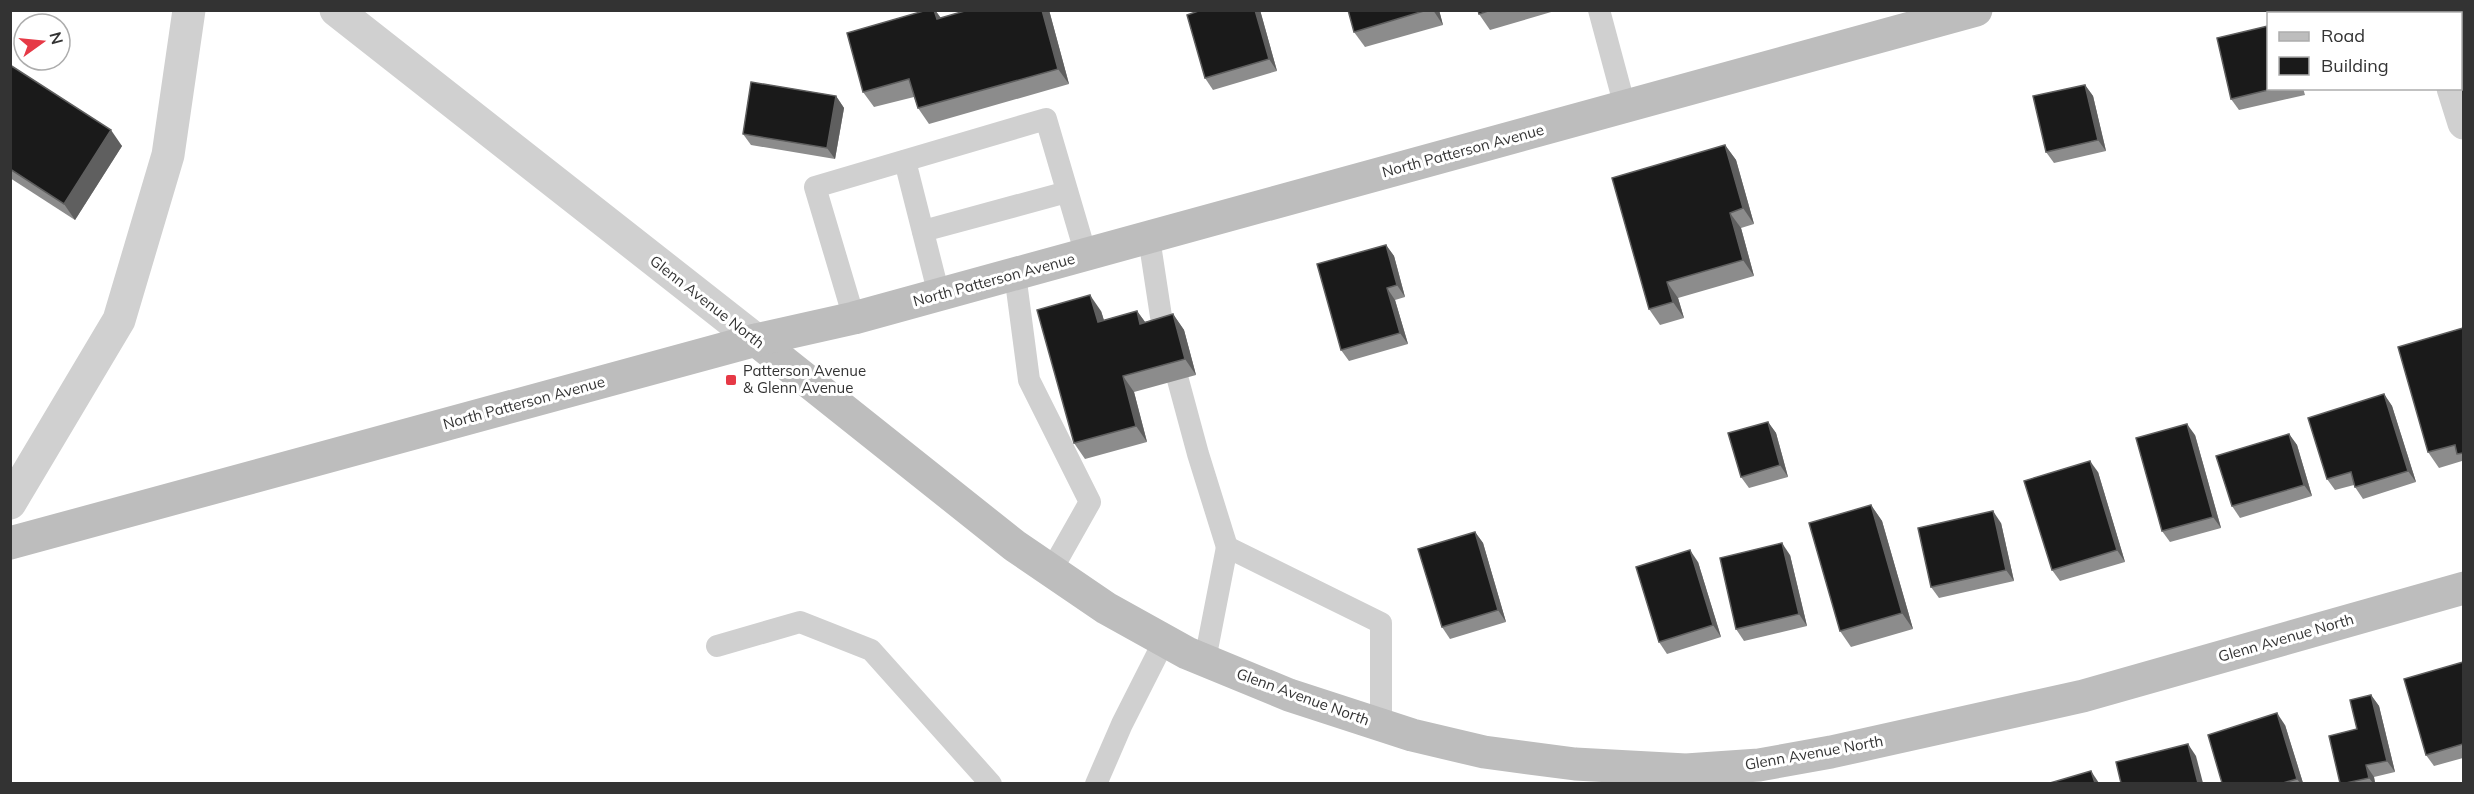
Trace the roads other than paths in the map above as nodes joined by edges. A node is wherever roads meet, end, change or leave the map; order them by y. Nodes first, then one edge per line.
1 (189, 10) edge
2 (336, 10) edge
3 (1599, 10) edge
4 (1976, 10) edge
5 (2454, 90) edge
6 (1625, 107) junction
7 (2463, 123) edge
8 (905, 160) junction
9 (1067, 192) junction
10 (923, 231) junction
11 (1149, 238) junction
12 (1086, 255) junction
13 (1015, 274) junction
14 (939, 295) junction
15 (854, 318) junction
16 (1164, 336) edge
17 (756, 340) junction
18 (1178, 380) edge
19 (10, 503) edge
20 (10, 543) edge
21 (1227, 547) junction
22 (1051, 571) junction
23 (2463, 588) edge
24 (1164, 641) junction
25 (717, 646) dead end
26 (1205, 660) junction
27 (1381, 725) junction
28 (991, 783) edge
29 (1096, 783) edge

1 - 19 street
2 - 17 street, Glenn Avenue North
3 - 6 lane
4 - 6 main road, North Patterson Avenue
5 - 7 street
6 - 11 main road, North Patterson Avenue
8 - 9 lane
8 - 10 lane
8 - 15 lane
9 - 10 lane
9 - 12 lane
10 - 14 lane
11 - 12 main road, North Patterson Avenue
11 - 16 lane
12 - 13 main road, North Patterson Avenue
13 - 14 main road, North Patterson Avenue
13 - 22 lane
14 - 15 main road, North Patterson Avenue
15 - 17 main road, North Patterson Avenue
17 - 20 main road, North Patterson Avenue
17 - 22 main road, Glenn Avenue North
18 - 21 lane
21 - 26 lane
21 - 27 lane
22 - 24 main road, Glenn Avenue North
23 - 27 main road, Glenn Avenue North
24 - 26 main road, Glenn Avenue North
24 - 29 lane
25 - 28 lane
26 - 27 main road, Glenn Avenue North

